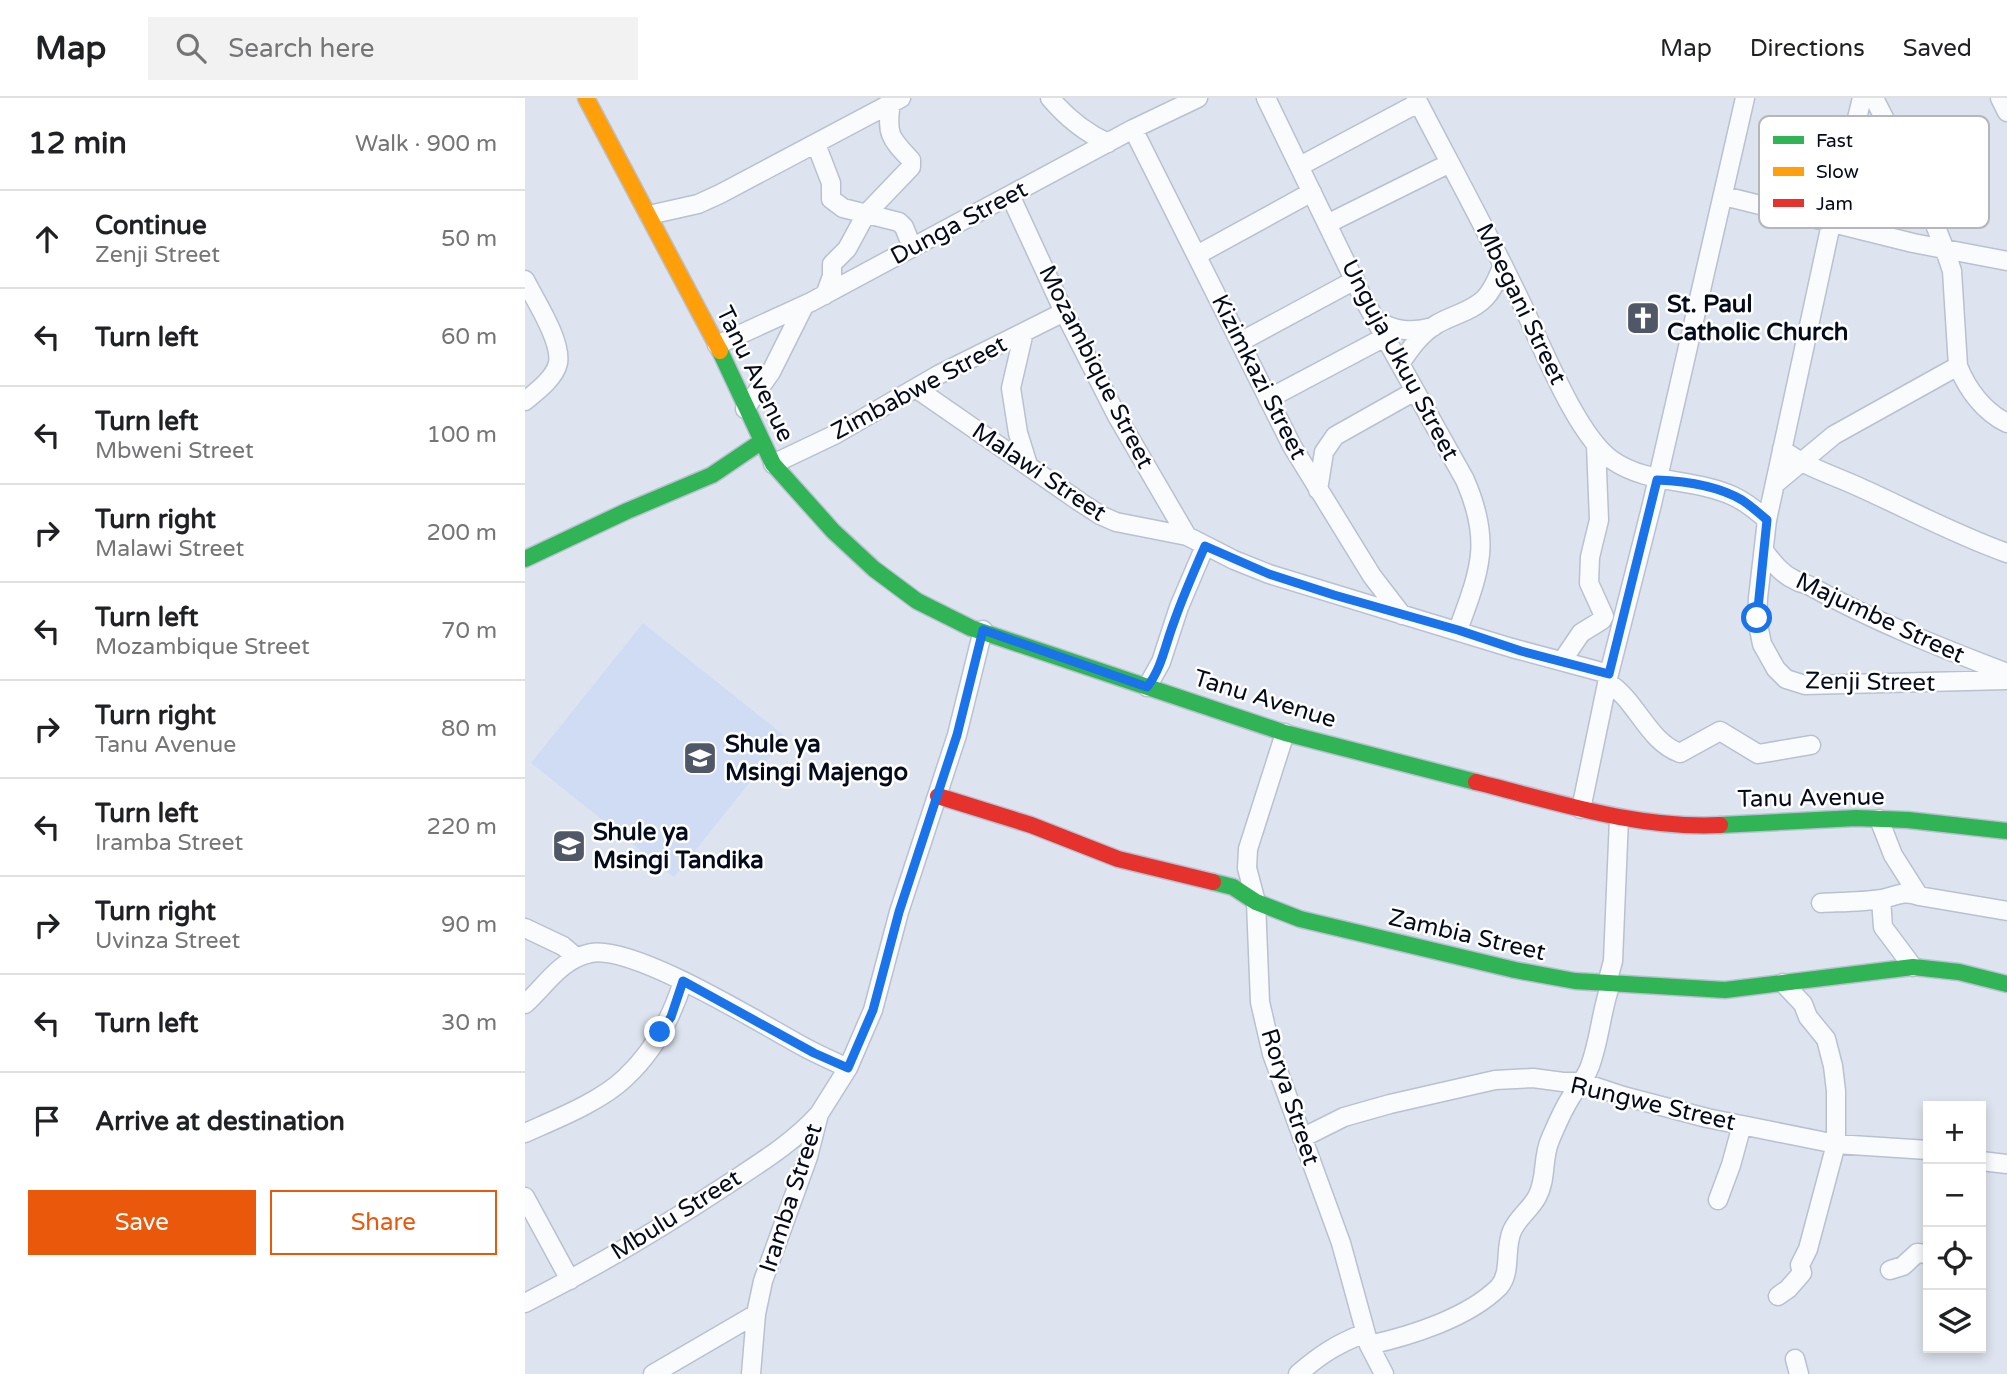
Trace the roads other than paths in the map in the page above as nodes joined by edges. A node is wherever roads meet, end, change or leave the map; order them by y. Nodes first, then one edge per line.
1 (586, 98) edge
2 (1050, 98) edge
3 (1198, 98) edge
4 (1266, 98) edge
5 (1745, 98) edge
6 (1862, 98) edge
7 (1874, 98) edge
8 (2000, 98) edge
9 (896, 101) edge
10 (1417, 101) edge
11 (2007, 112) edge
12 (1858, 116) edge
13 (1883, 116) edge
14 (1133, 129) junction
15 (1108, 143) junction
16 (816, 144) junction
17 (1450, 163) junction
18 (1300, 166) junction
19 (1312, 192) junction
20 (1010, 195) junction
21 (1724, 196) junction
22 (1759, 205) edge
23 (866, 214) junction
24 (649, 215) junction
25 (1327, 224) junction
26 (1830, 228) edge
27 (1848, 228) edge
28 (1936, 228) edge
29 (912, 247) junction
30 (1944, 250) junction
31 (1197, 255) junction
32 (2007, 261) edge
33 (1503, 265) junction
34 (525, 280) edge
35 (1355, 281) junction
36 (825, 295) junction
37 (804, 306) junction
38 (1064, 312) junction
39 (1375, 320) junction
40 (1433, 327) junction
41 (1024, 332) junction
42 (1385, 337) junction
43 (1240, 342) junction
44 (717, 345) junction
45 (1400, 364) junction
46 (1958, 366) junction
47 (917, 389) junction
48 (1415, 391) junction
49 (1268, 399) junction
50 (525, 401) edge
51 (745, 409) junction
52 (2007, 423) edge
53 (761, 442) junction
54 (1596, 445) junction
55 (1782, 449) junction
56 (1803, 463) junction
57 (773, 464) junction
58 (1028, 465) junction
59 (1657, 480) junction
60 (1775, 484) junction
61 (1318, 490) junction
62 (1767, 520) junction
63 (1188, 536) junction
64 (1205, 546) junction
65 (1764, 551) junction
66 (2007, 553) edge
67 (525, 559) edge
68 (1402, 615) junction
69 (983, 630) junction
70 (1458, 630) junction
71 (1562, 661) junction
72 (2007, 673) edge
73 (1608, 678) junction
74 (2007, 680) edge
75 (1147, 687) junction
76 (1285, 733) junction
77 (1811, 745) dead end
78 (938, 796) junction
79 (1581, 809) junction
80 (1619, 818) junction
81 (1879, 819) junction
82 (2007, 831) edge
83 (1919, 896) junction
84 (1881, 899) junction
85 (1257, 902) junction
86 (1821, 903) dead end
87 (2007, 911) edge
88 (525, 928) edge
89 (577, 958) junction
90 (1913, 967) junction
91 (683, 981) junction
92 (1609, 983) junction
93 (1783, 983) junction
94 (2007, 984) edge
95 (525, 1004) edge
96 (848, 1068) junction
97 (1581, 1082) junction
98 (819, 1114) junction
99 (1742, 1125) junction
100 (525, 1133) edge
101 (1302, 1138) junction
102 (1836, 1144) junction
103 (1923, 1150) edge
104 (1986, 1162) edge
105 (2007, 1164) edge
106 (525, 1197) edge
107 (1718, 1200) dead end
108 (1923, 1254) edge
109 (1890, 1270) dead end
110 (570, 1280) junction
111 (1778, 1296) dead end
112 (525, 1303) edge
113 (756, 1314) junction
114 (1367, 1339) junction
115 (653, 1374) edge
116 (751, 1374) edge
117 (1298, 1374) edge
118 (1384, 1374) edge

1 - 24 street, Tanu Avenue
2 - 15 street
3 - 14 street, Dunga Street
4 - 18 street, Unguja Ukuu Street
5 - 21 street
6 - 12 street
7 - 13 street
8 - 11 street
9 - 16 street
9 - 23 street
10 - 17 street, Mbegani Street
10 - 18 street
14 - 15 street, Dunga Street
14 - 31 street, Kizimkazi Street
15 - 20 street, Dunga Street
16 - 23 street
16 - 24 street
17 - 25 street
17 - 33 street, Mbegani Street
18 - 19 street, Unguja Ukuu Street
19 - 25 street, Unguja Ukuu Street
19 - 31 street
20 - 29 street, Dunga Street
20 - 38 street, Mozambique Street
21 - 22 street
21 - 59 street
23 - 29 street
23 - 36 street
24 - 44 street, Tanu Avenue
25 - 35 street, Unguja Ukuu Street
26 - 55 street
27 - 30 street
28 - 30 street
29 - 36 street, Dunga Street
30 - 32 street
30 - 46 street
31 - 43 street, Kizimkazi Street
33 - 40 street
33 - 54 street, Mbegani Street
34 - 50 street
35 - 39 street, Unguja Ukuu Street
35 - 43 street
36 - 37 street, Dunga Street
37 - 44 street, Dunga Street
37 - 51 street
38 - 41 street, Zimbabwe Street
38 - 63 street, Mozambique Street
39 - 40 street
39 - 42 street, Unguja Ukuu Street
40 - 45 street
41 - 47 street, Zimbabwe Street
41 - 58 street
42 - 45 street, Unguja Ukuu Street
42 - 49 street
43 - 49 street, Kizimkazi Street
44 - 51 street, Tanu Avenue
45 - 48 street, Unguja Ukuu Street
46 - 52 street
46 - 56 street
47 - 57 street, Zimbabwe Street
47 - 58 street, Malawi Street
48 - 61 street
48 - 70 street, Unguja Ukuu Street
49 - 61 street, Kizimkazi Street
51 - 53 street, Tanu Avenue
53 - 57 street, Tanu Avenue
53 - 67 street
54 - 59 street, Mbegani Street
54 - 71 street
55 - 56 street
55 - 60 street
56 - 60 street
56 - 66 street
57 - 69 street, Tanu Avenue
58 - 63 street, Malawi Street
59 - 62 street, Mbegani Street
59 - 73 street
60 - 62 street
61 - 68 street, Kizimkazi Street
62 - 65 street
63 - 64 street, Malawi Street
64 - 68 street, Malawi Street
64 - 75 street
65 - 72 street, Majumbe Street
65 - 74 street, Zenji Street
68 - 70 street, Malawi Street
69 - 75 street, Tanu Avenue
69 - 78 street, Iramba Street
70 - 71 street, Malawi Street
71 - 73 street, Malawi Street
73 - 77 street, Malawi Street
73 - 79 street
75 - 76 street, Tanu Avenue
76 - 79 street, Tanu Avenue
76 - 85 street, Rorya Street
78 - 85 street, Zambia Street
78 - 96 street, Iramba Street
79 - 80 street, Tanu Avenue
80 - 81 street, Tanu Avenue
80 - 92 street
81 - 82 street, Tanu Avenue
81 - 83 street
83 - 84 street
83 - 87 street
84 - 86 street
84 - 90 street
85 - 92 street, Zambia Street
85 - 101 street, Rorya Street
88 - 89 street
89 - 91 street
89 - 95 street
90 - 93 street, Zambia Street
90 - 94 street, Zambia Street
91 - 96 street
91 - 100 street
92 - 93 street, Zambia Street
92 - 97 street
93 - 102 street
96 - 98 street, Iramba Street
97 - 99 street, Rungwe Street
97 - 101 street, Rungwe Street
97 - 114 street
98 - 110 street, Mbulu Street
98 - 113 street, Iramba Street
99 - 102 street, Rungwe Street
99 - 107 street
101 - 114 street, Rorya Street
102 - 103 street, Rungwe Street
102 - 111 street
104 - 105 street
106 - 110 street
108 - 109 street
110 - 112 street, Mbulu Street
113 - 115 street
113 - 116 street, Iramba Street
114 - 117 street
114 - 118 street, Rorya Street

